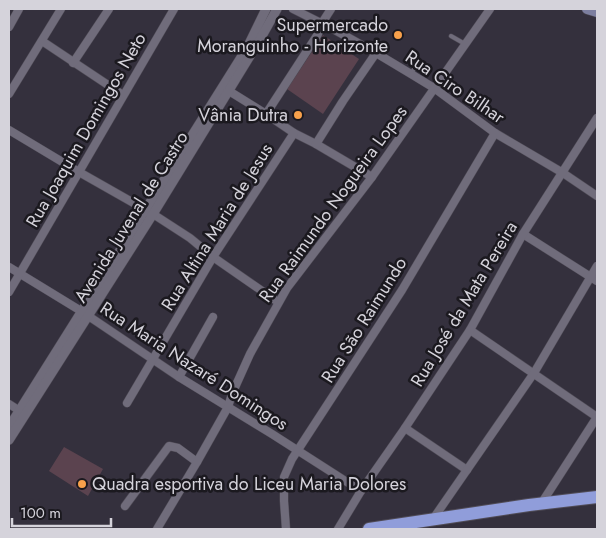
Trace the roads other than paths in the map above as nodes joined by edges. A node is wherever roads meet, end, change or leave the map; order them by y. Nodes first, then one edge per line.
1 (19, 9) edge
2 (61, 9) edge
3 (109, 9) edge
4 (172, 9) edge
5 (266, 9) edge
6 (277, 9) edge
7 (293, 9) edge
8 (331, 9) edge
9 (490, 9) edge
10 (587, 9) edge
11 (597, 12) edge
12 (322, 23) junction
13 (9, 27) edge
14 (451, 36) dead end
15 (42, 41) junction
16 (465, 44) junction
17 (376, 53) junction
18 (419, 61) dead end
19 (73, 63) junction
20 (411, 74) junction
21 (434, 88) junction
22 (229, 91) junction
23 (9, 94) edge
24 (123, 96) junction
25 (266, 114) junction
26 (597, 118) edge
27 (9, 130) edge
28 (294, 133) junction
29 (495, 133) junction
30 (316, 144) junction
31 (79, 172) junction
32 (563, 173) junction
33 (372, 177) junction
34 (597, 196) edge
35 (149, 212) junction
36 (524, 234) junction
37 (213, 257) junction
38 (597, 266) edge
39 (9, 267) edge
40 (19, 274) junction
41 (594, 278) edge
42 (9, 292) edge
43 (278, 302) junction
44 (85, 313) junction
45 (212, 317) dead end
46 (470, 330) junction
47 (154, 360) junction
48 (534, 373) junction
49 (179, 377) junction
50 (9, 404) edge
51 (128, 404) dead end
52 (228, 407) junction
53 (20, 411) junction
54 (597, 417) edge
55 (9, 427) edge
56 (405, 428) junction
57 (594, 429) edge
58 (9, 440) edge
59 (297, 451) junction
60 (197, 462) junction
61 (467, 470) junction
62 (361, 491) junction
63 (597, 497) edge
64 (541, 504) junction
65 (125, 506) dead end
66 (433, 519) junction
67 (157, 529) edge
68 (286, 529) edge
69 (338, 529) edge
70 (369, 529) edge

1 - 13 street
2 - 15 street
3 - 19 street
4 - 24 street, Rua Joaquim Domingos Neto
5 - 35 street, Avenida Juvenal de Castro
6 - 22 street, Avenida Juvenal de Castro
7 - 12 street, Rua Ciro Bilhar
8 - 12 street
9 - 16 street, Rua Raimundo Nogueira Lopes
10 - 11 main road
12 - 17 street, Rua Ciro Bilhar
12 - 25 street
14 - 16 lane
15 - 19 street
15 - 23 street
16 - 21 street, Rua Raimundo Nogueira Lopes
17 - 20 street, Rua Ciro Bilhar
17 - 30 street
18 - 20 lane
19 - 24 street
20 - 21 street, Rua Ciro Bilhar
21 - 29 street, Rua Ciro Bilhar
21 - 33 street, Rua Raimundo Nogueira Lopes
22 - 25 street, Rua Altina Maria de Jesus
22 - 35 street, Avenida Juvenal de Castro
24 - 31 street, Rua Joaquim Domingos Neto
25 - 28 street, Rua Altina Maria de Jesus
26 - 32 street, Rua José da Mata Pereira
27 - 31 street
28 - 30 street
28 - 37 street, Rua Altina Maria de Jesus
29 - 32 street, Rua Ciro Bilhar
29 - 59 street, Rua São Raimundo
30 - 33 street
31 - 35 street
31 - 40 street, Rua Joaquim Domingos Neto
32 - 34 street, Rua Ciro Bilhar
32 - 36 street, Rua José da Mata Pereira
33 - 43 street, Rua Raimundo Nogueira Lopes
35 - 37 street
35 - 44 street, Avenida Juvenal de Castro
36 - 41 street
36 - 46 street, Rua José da Mata Pereira
37 - 43 street
37 - 47 street, Rua Altina Maria de Jesus
38 - 41 street
39 - 40 street, Rua Maria Nazaré Domingos
40 - 42 street, Rua Joaquim Domingos Neto
40 - 44 street, Rua Maria Nazaré Domingos
41 - 48 street
43 - 52 street, Rua Raimundo Nogueira Lopes
44 - 47 street, Rua Maria Nazaré Domingos
44 - 53 street, Avenida Juvenal de Castro
44 - 58 street, Avenida Juvenal de Castro
45 - 49 street
46 - 48 street
46 - 56 street, Rua José da Mata Pereira
47 - 49 street, Rua Maria Nazaré Domingos
47 - 51 street, Rua Altina Maria de Jesus
48 - 54 street
48 - 61 street
49 - 52 street, Rua Maria Nazaré Domingos
50 - 53 street
52 - 59 street, Rua Maria Nazaré Domingos
52 - 60 street, Rua Raimundo Nogueira Lopes
53 - 55 street, Avenida Juvenal de Castro
54 - 57 street
56 - 61 street
56 - 62 street, Rua José da Mata Pereira
57 - 64 street
59 - 62 street, Rua Maria Nazaré Domingos
59 - 68 street, Rua São Raimundo
60 - 65 street
60 - 67 street, Rua Raimundo Nogueira Lopes
61 - 66 street
62 - 69 street, Rua José da Mata Pereira
63 - 64 highway
64 - 66 highway
66 - 70 highway

